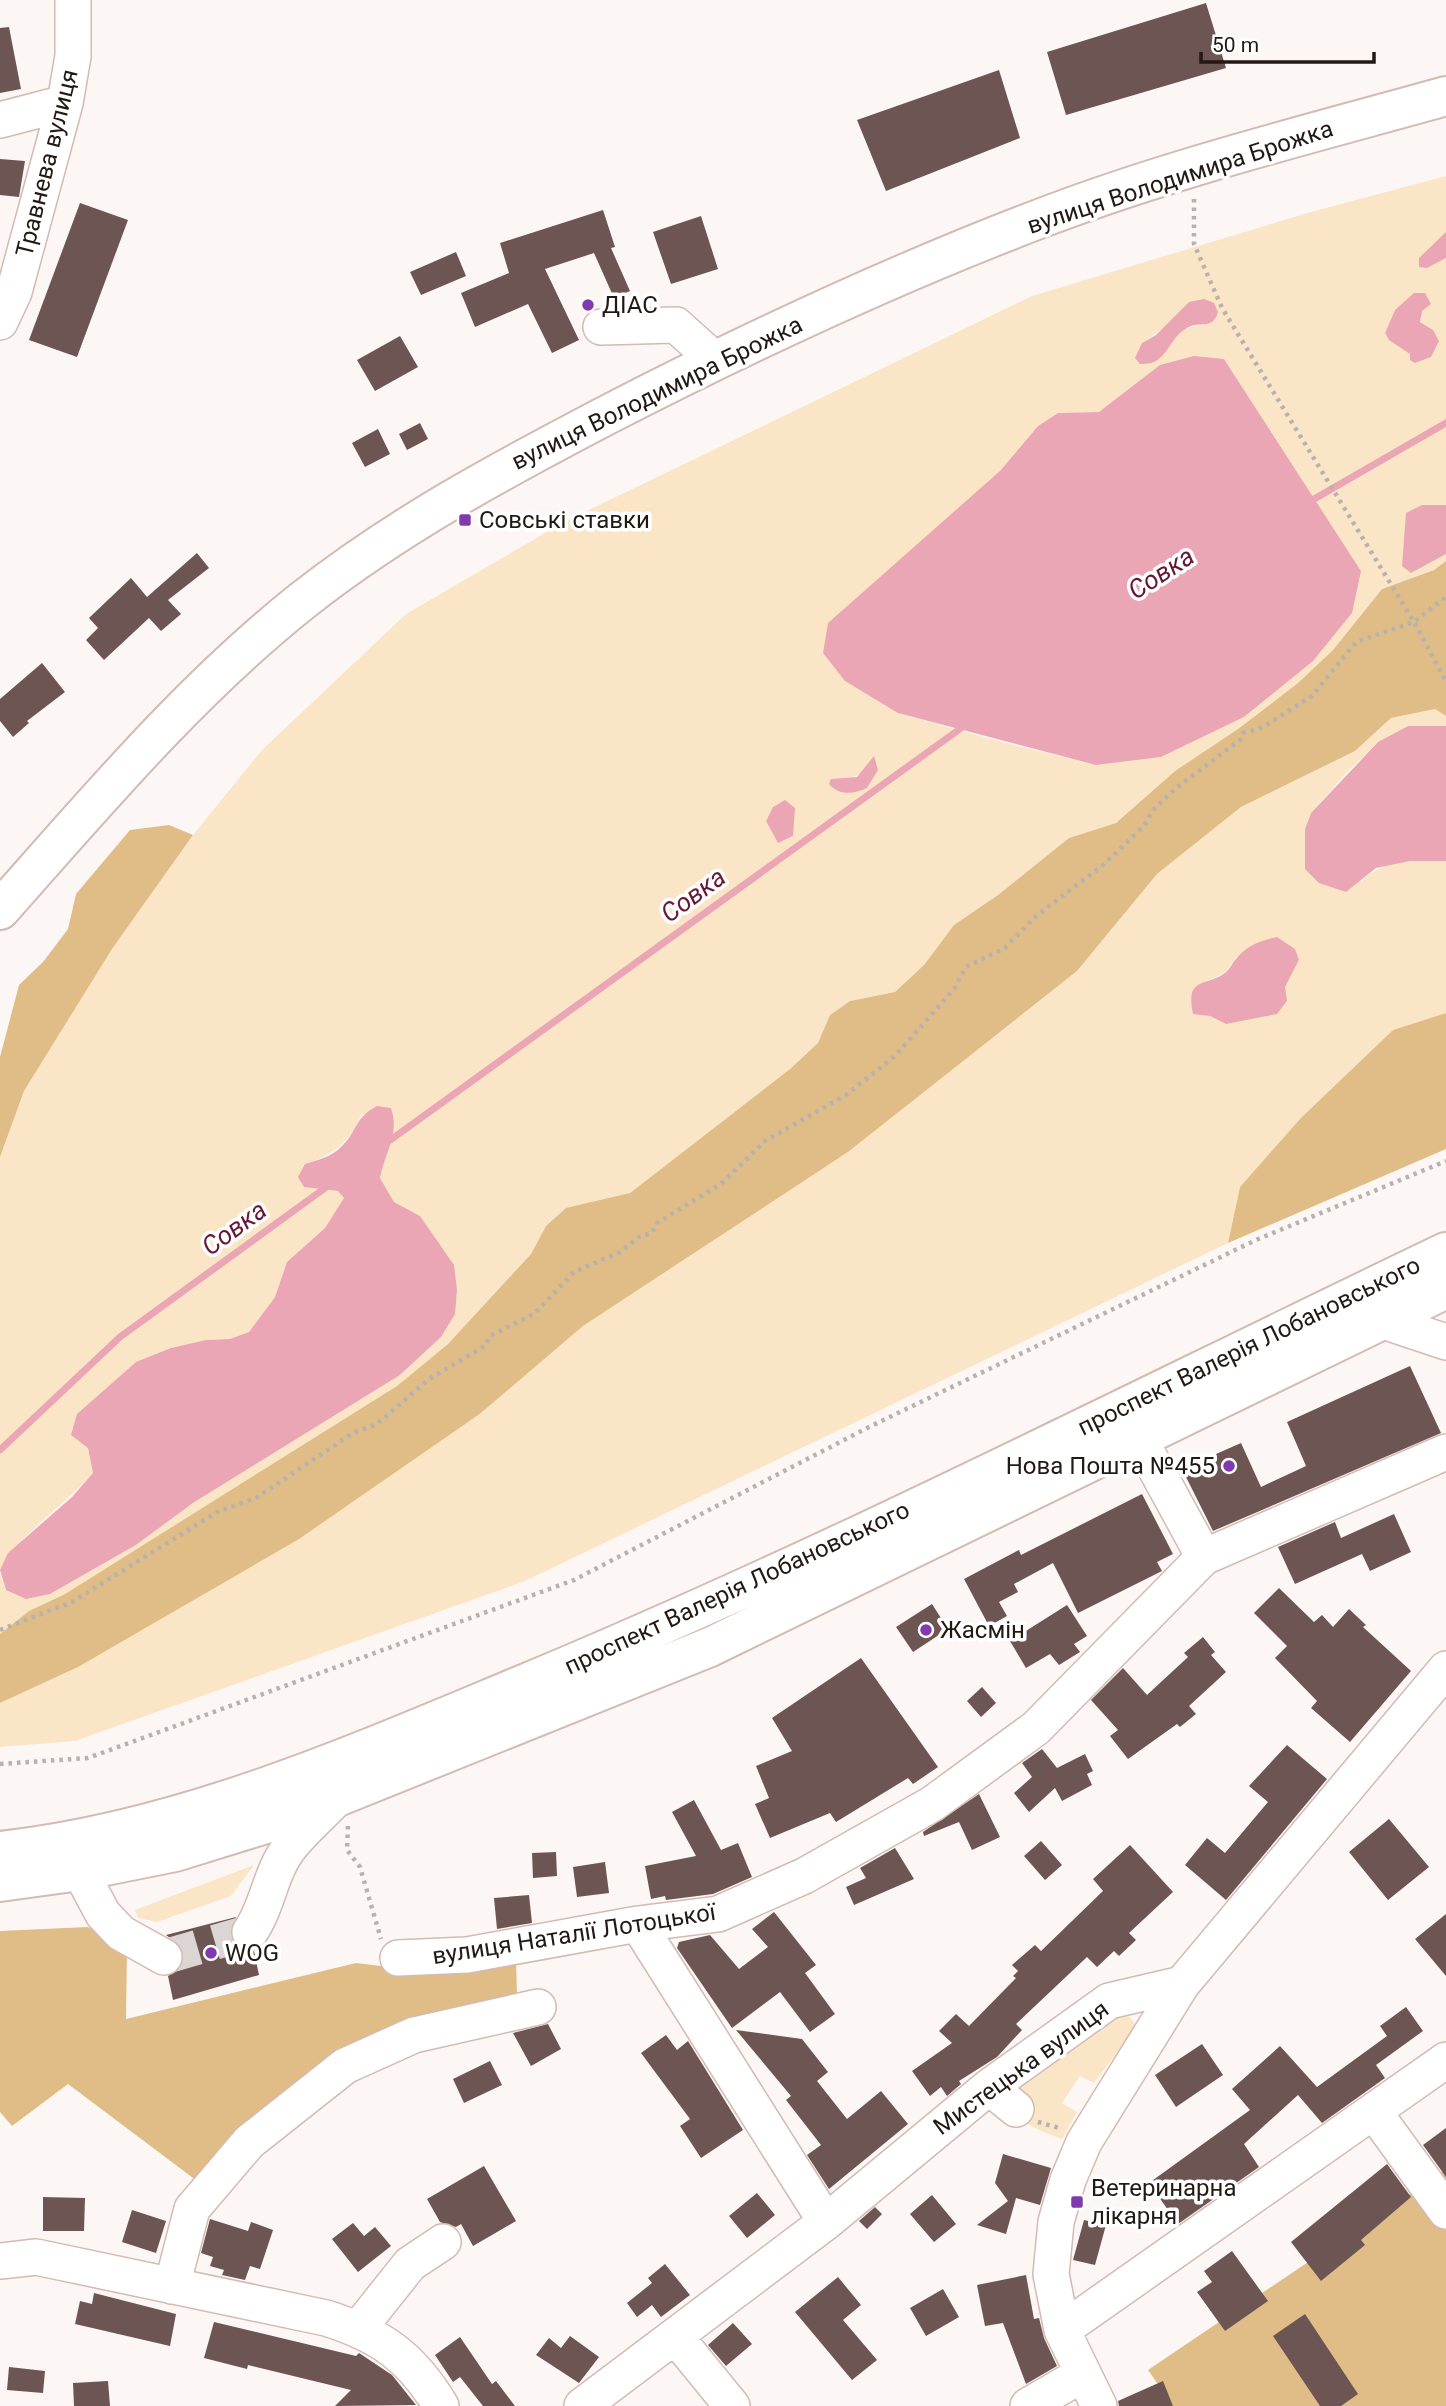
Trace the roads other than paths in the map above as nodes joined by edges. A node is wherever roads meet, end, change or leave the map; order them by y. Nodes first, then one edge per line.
1 (74, 0) edge
2 (1446, 96) edge
3 (65, 103) junction
4 (0, 120) edge
5 (0, 322) edge
6 (601, 327) dead end
7 (716, 361) junction
8 (0, 910) edge
9 (1446, 1251) edge
10 (1446, 1289) edge
11 (1380, 1321) junction
12 (1446, 1342) edge
13 (1139, 1438) junction
14 (1446, 1452) edge
15 (1204, 1557) junction
16 (1446, 1668) edge
17 (343, 1811) junction
18 (0, 1851) edge
19 (80, 1871) junction
20 (0, 1882) edge
21 (638, 1924) junction
22 (250, 1932) dead end
23 (164, 1957) dead end
24 (398, 1958) road end
25 (1182, 1984) junction
26 (538, 2007) dead end
27 (1446, 2060) edge
28 (989, 2087) junction
29 (1016, 2109) road end
30 (1374, 2112) junction
31 (1446, 2211) edge
32 (826, 2222) junction
33 (443, 2242) dead end
34 (0, 2261) edge
35 (172, 2286) junction
36 (359, 2328) junction
37 (1062, 2330) junction
38 (675, 2336) junction
39 (1083, 2374) junction
40 (441, 2406) edge
41 (582, 2406) edge
42 (732, 2406) edge
43 (1028, 2406) edge
44 (1099, 2406) edge

1 - 3 street, Травнева вулиця
2 - 7 main road, вулиця Володимира Брожка
3 - 4 street
3 - 5 street, Травнева вулиця
6 - 7 street
7 - 8 main road, вулиця Володимира Брожка
9 - 18 main road, проспект Валерія Лобановського
10 - 11 main road, проспект Валерія Лобановського
11 - 12 street
11 - 13 main road, проспект Валерія Лобановського
13 - 15 street
13 - 17 main road, проспект Валерія Лобановського
14 - 15 street, вулиця Наталії Лотоцької
15 - 21 street, вулиця Наталії Лотоцької
16 - 25 street
17 - 19 main road, проспект Валерія Лобановського
17 - 22 street
19 - 20 main road, проспект Валерія Лобановського
19 - 23 street
21 - 24 street, вулиця Наталії Лотоцької
21 - 32 street
25 - 28 street, Мистецька вулиця
25 - 37 street
26 - 35 street
27 - 30 street
28 - 29 street
28 - 32 street, Мистецька вулиця
30 - 31 street
30 - 37 street
32 - 38 street, Мистецька вулиця
33 - 36 street
34 - 35 street
35 - 36 street
36 - 40 street
37 - 39 street
38 - 41 street, Мистецька вулиця
38 - 42 street
39 - 43 street
39 - 44 street

